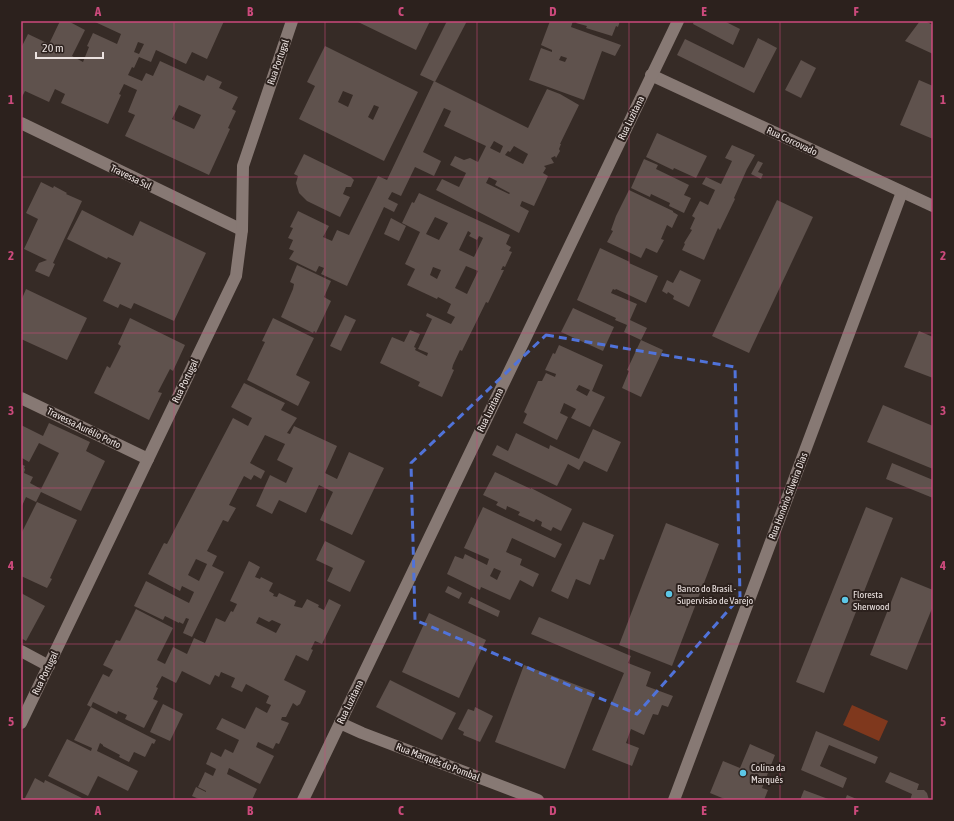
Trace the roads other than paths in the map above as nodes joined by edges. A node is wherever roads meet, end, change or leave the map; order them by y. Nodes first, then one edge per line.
1 (292, 21) edge
2 (678, 21) edge
3 (651, 75) junction
4 (21, 123) edge
5 (902, 192) junction
6 (933, 206) edge
7 (242, 230) junction
8 (21, 398) edge
9 (148, 459) junction
10 (21, 651) edge
11 (49, 666) junction
12 (21, 723) edge
13 (340, 723) junction
14 (303, 800) edge
15 (538, 800) edge
16 (674, 800) edge

1 - 7 street, Rua Portugal
2 - 3 street, Rua Luzitana
3 - 5 street, Rua Corcovado
3 - 13 street, Rua Luzitana
4 - 7 street, Travessa Sul
5 - 6 street, Rua Corcovado
5 - 16 street, Rua Honório Silveira Dias
7 - 9 street, Rua Portugal
8 - 9 street, Travessa Aurélio Porto
9 - 11 street, Rua Portugal
10 - 11 street
11 - 12 street, Rua Portugal
13 - 14 street, Rua Luzitana
13 - 15 street, Rua Marquês do Pombal

